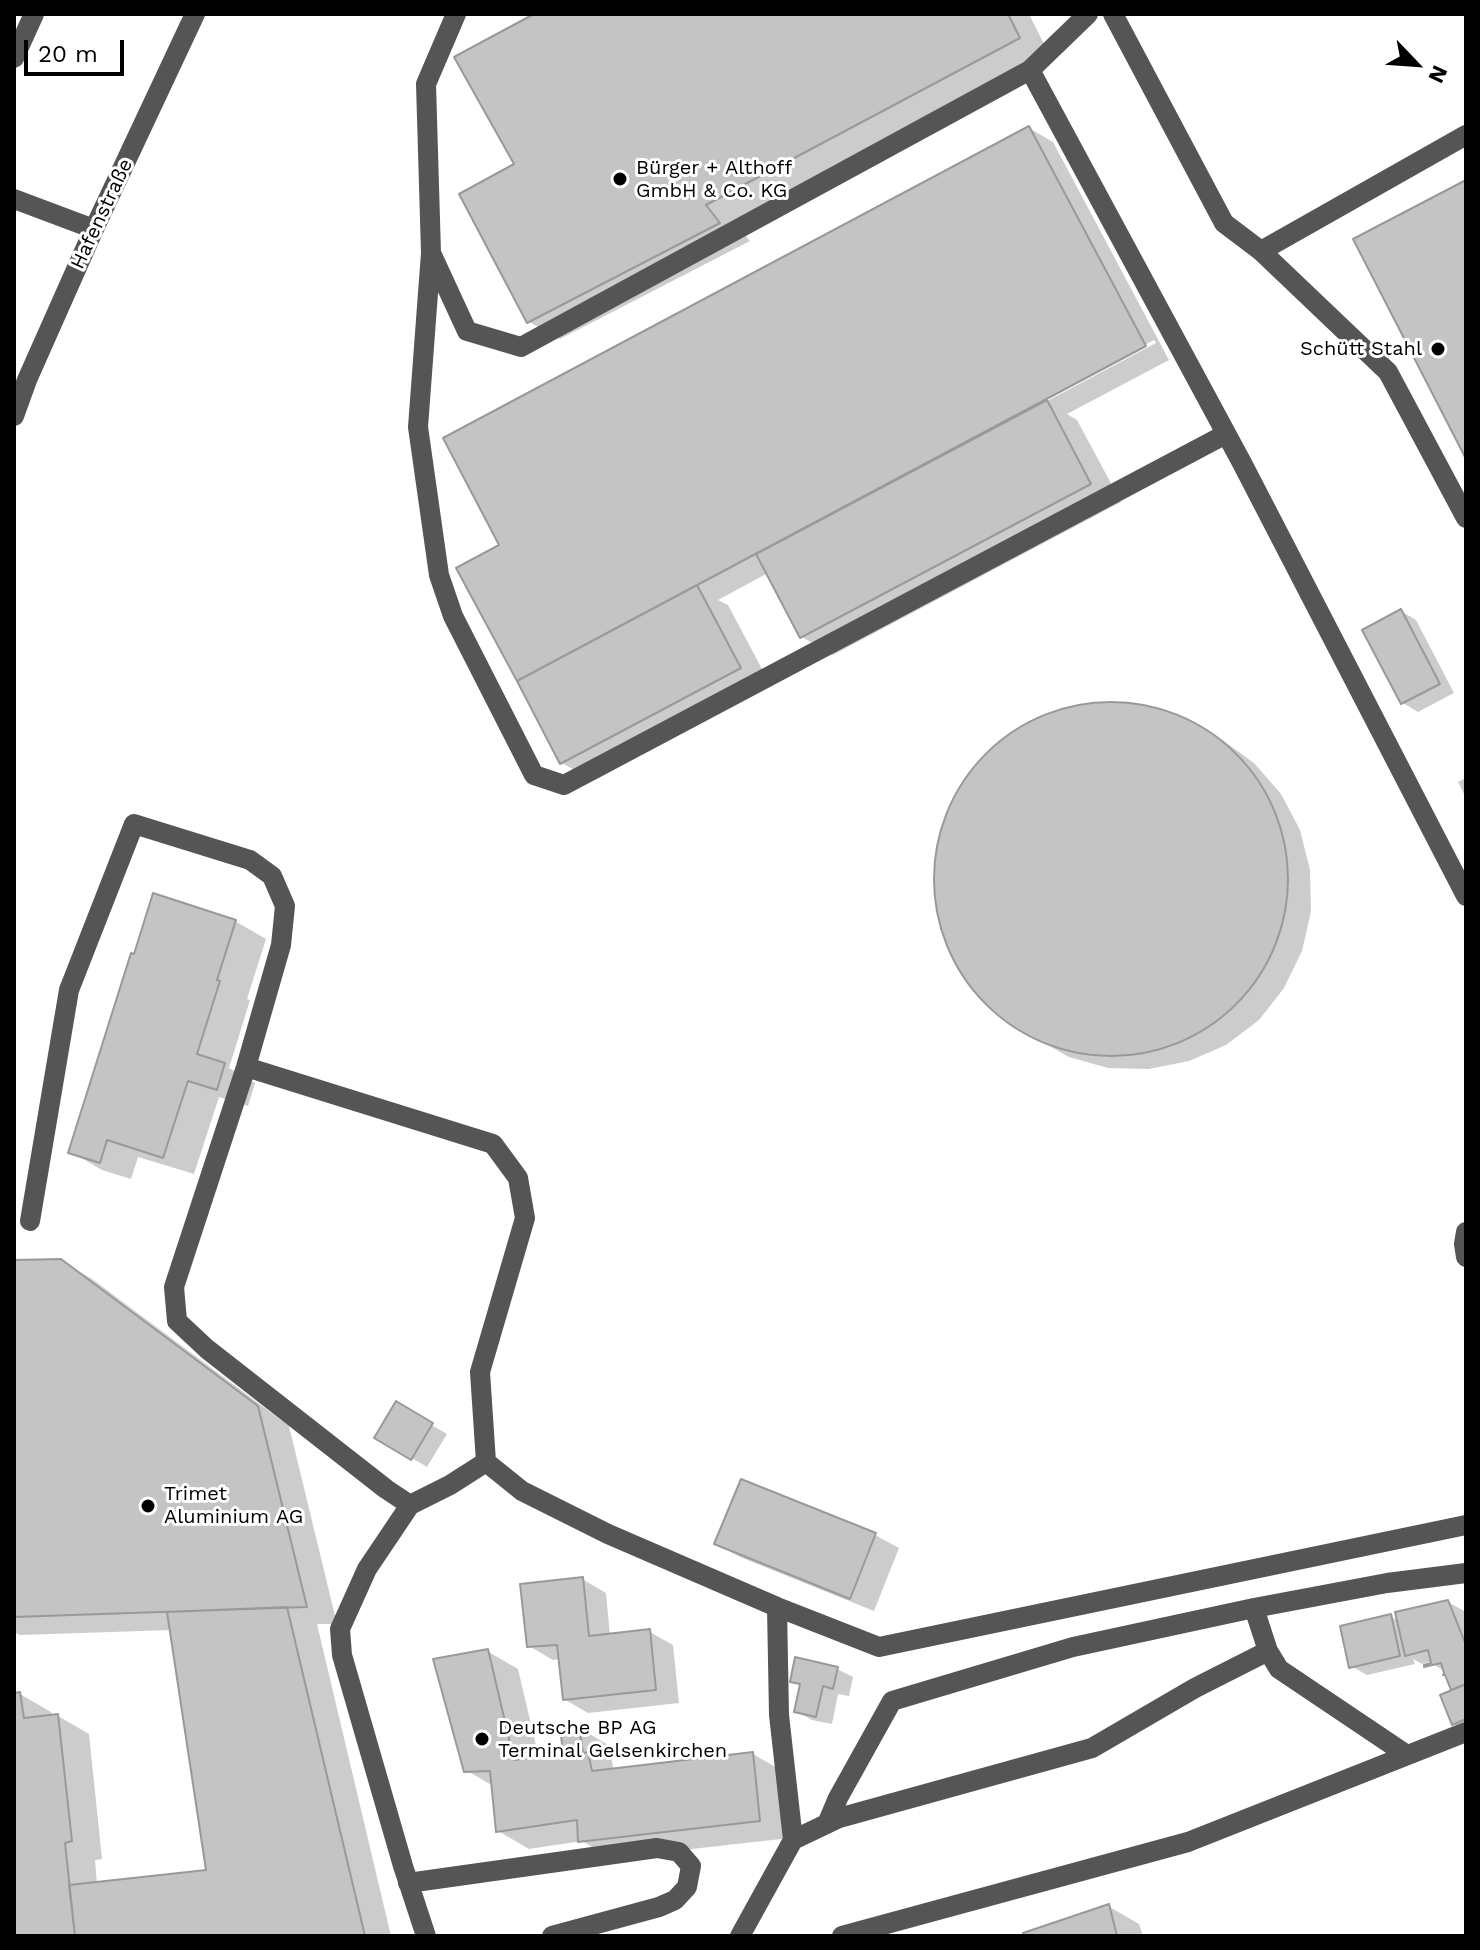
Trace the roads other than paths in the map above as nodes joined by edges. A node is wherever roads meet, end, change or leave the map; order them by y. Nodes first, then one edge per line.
1 (34, 14) edge
2 (195, 14) edge
3 (456, 14) edge
4 (1088, 14) edge
5 (1113, 14) edge
6 (14, 58) edge
7 (1030, 70) junction
8 (1466, 135) edge
9 (14, 199) edge
10 (94, 229) junction
11 (1261, 251) junction
12 (431, 253) junction
13 (14, 416) edge
14 (1226, 434) junction
15 (1466, 518) edge
16 (1466, 896) edge
17 (246, 1067) junction
18 (30, 1221) dead end
19 (1466, 1232) edge
20 (1466, 1257) edge
21 (486, 1462) junction
22 (410, 1505) junction
23 (1466, 1525) edge
24 (1466, 1573) edge
25 (777, 1607) junction
26 (1254, 1608) junction
27 (1268, 1651) junction
28 (1466, 1732) edge
29 (1407, 1755) junction
30 (827, 1824) junction
31 (793, 1840) junction
32 (408, 1883) junction
33 (426, 1936) edge
34 (552, 1936) edge
35 (740, 1936) edge
36 (842, 1936) edge

1 - 6 street
2 - 10 street, Hafenstraße
3 - 12 street
4 - 7 street
5 - 11 street
7 - 12 street
7 - 14 street
8 - 11 street
9 - 10 street
10 - 13 street, Hafenstraße
11 - 15 street
12 - 14 street
14 - 16 street
17 - 18 street
17 - 21 street
17 - 22 street
19 - 20 street
21 - 22 street
21 - 25 street
22 - 32 street
23 - 25 street
24 - 26 street
25 - 31 street
26 - 27 street
26 - 30 street
27 - 29 street
27 - 30 street
28 - 29 street
29 - 36 street
30 - 31 street
31 - 35 street
32 - 33 street
32 - 34 street

